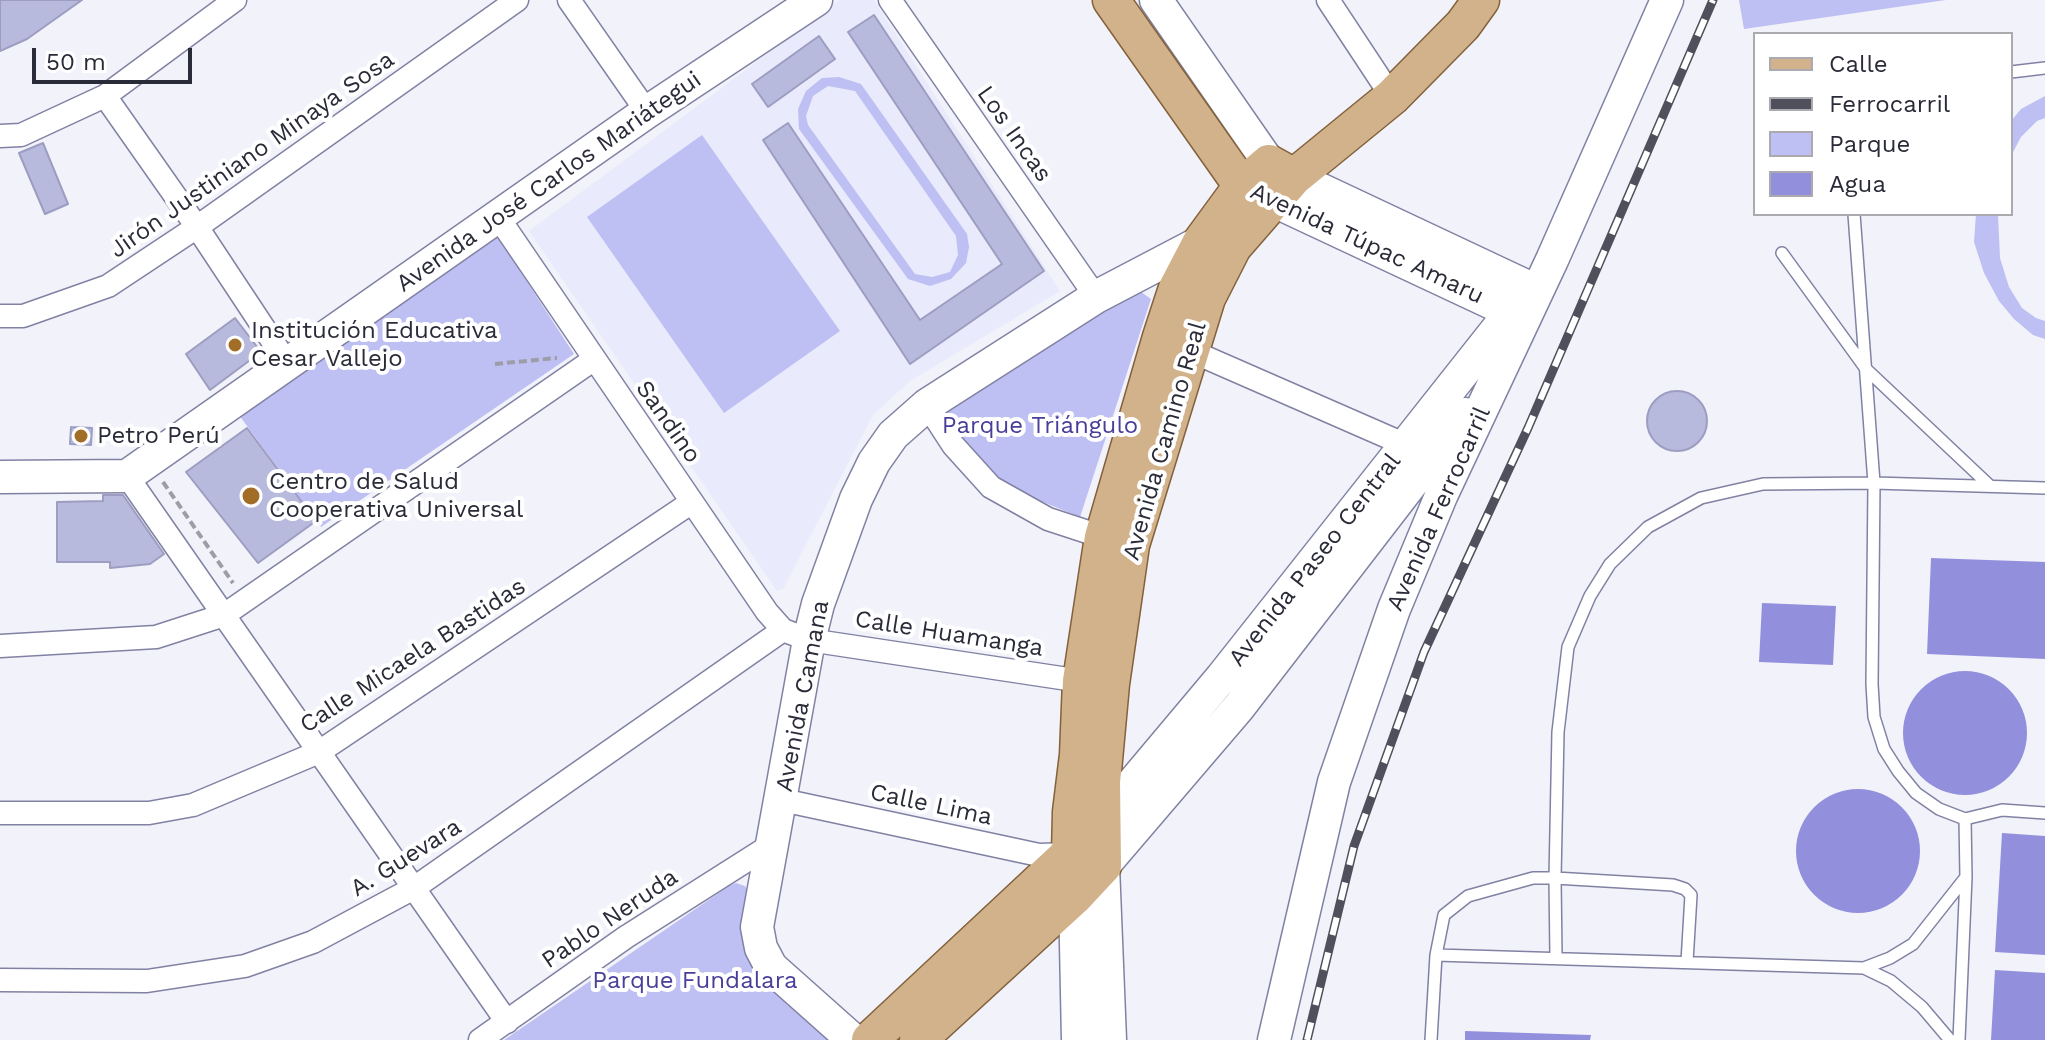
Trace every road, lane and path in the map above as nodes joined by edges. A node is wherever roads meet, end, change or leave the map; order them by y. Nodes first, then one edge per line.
1 (235, 0) edge
2 (517, 0) edge
3 (569, 0) edge
4 (816, 0) edge
5 (890, 0) edge
6 (1111, 0) edge
7 (1156, 0) edge
8 (1328, 0) edge
9 (1481, 0) edge
10 (1667, 0) edge
11 (2045, 68) edge
12 (2013, 72) edge
13 (105, 96) junction
14 (1392, 97) junction
15 (647, 112) junction
16 (0, 136) edge
17 (1269, 182) junction
18 (1854, 216) edge
19 (498, 217) junction
20 (197, 227) junction
21 (1217, 244) junction
22 (1782, 253) dead end
23 (1096, 297) junction
24 (1521, 306) junction
25 (0, 316) edge
26 (1191, 351) junction
27 (558, 358) dead end
28 (593, 360) junction
29 (1504, 362) junction
30 (287, 363) junction
31 (495, 364) dead end
32 (1866, 369) junction
33 (927, 405) junction
34 (1406, 445) junction
35 (127, 476) junction
36 (0, 477) edge
37 (161, 480) dead end
38 (1874, 483) junction
39 (1989, 485) junction
40 (2045, 488) edge
41 (692, 502) junction
42 (1103, 537) junction
43 (235, 587) dead end
44 (224, 615) junction
45 (796, 635) junction
46 (0, 646) edge
47 (1081, 681) junction
48 (319, 752) junction
49 (782, 800) junction
50 (0, 813) edge
51 (2045, 813) edge
52 (1965, 819) junction
53 (1101, 821) junction
54 (771, 845) junction
55 (1087, 860) junction
56 (1966, 877) junction
57 (1555, 878) junction
58 (414, 888) junction
59 (1075, 896) junction
60 (1436, 955) junction
61 (1556, 957) junction
62 (1687, 962) junction
63 (1864, 968) junction
64 (0, 980) edge
65 (507, 1022) junction
66 (480, 1040) edge
67 (853, 1040) edge
68 (870, 1040) edge
69 (918, 1040) edge
70 (1078, 1040) edge
71 (1110, 1040) edge
72 (1274, 1040) edge
73 (1431, 1040) edge
74 (1950, 1040) edge
75 (1959, 1040) edge

1 - 13 street
2 - 20 street, Jirón Justiniano Minaya Sosa
3 - 15 street
4 - 15 street, Avenida José Carlos Mariátegui
5 - 23 street, Los Incas
6 - 17 main road, Avenida Túpac Amaru
7 - 17 street, Avenida Túpac Amaru
8 - 14 street
9 - 14 main road, Avenida Camino Real
10 - 24 street, Avenida Ferrocarril
11 - 12 lane
13 - 16 street
13 - 20 street
14 - 17 main road, Avenida Camino Real
15 - 19 street, Avenida José Carlos Mariátegui
17 - 21 main road, Avenida Camino Real
17 - 24 street, Avenida Túpac Amaru
18 - 32 lane
19 - 28 street, Sandino
19 - 30 street, Avenida José Carlos Mariátegui
20 - 25 street, Jirón Justiniano Minaya Sosa
20 - 30 street
21 - 23 street, Avenida Camana
21 - 26 main road, Avenida Camino Real
21 - 42 main road, Avenida Camino Real
22 - 32 lane
23 - 33 street, Avenida Camana
24 - 29 street, Avenida Ferrocarril
24 - 34 street, Avenida Paseo Central
26 - 34 street
26 - 53 main road, Avenida Camino Real
27 - 31 path
28 - 41 street, Sandino
28 - 44 street
29 - 55 street, Avenida Paseo Central
29 - 72 street, Avenida Ferrocarril
30 - 35 street, Avenida José Carlos Mariátegui
32 - 38 lane
32 - 39 lane
33 - 42 street
33 - 45 street, Avenida Camana
34 - 53 street, Avenida Paseo Central
35 - 36 street
35 - 44 street
37 - 43 path
38 - 39 lane
38 - 52 lane
38 - 57 lane
39 - 40 lane
41 - 45 street, Sandino
41 - 48 street, Calle Micaela Bastidas
42 - 47 main road, Avenida Camino Real
44 - 46 street
44 - 48 street
45 - 47 street, Calle Huamanga
45 - 49 street, Avenida Camana
45 - 58 street, A. Guevara
47 - 55 main road, Avenida Camino Real
48 - 50 street, Calle Micaela Bastidas
48 - 58 street
49 - 54 street, Avenida Camana
49 - 55 street, Calle Lima
51 - 52 lane
52 - 56 lane
53 - 55 main road, Avenida Paseo Central
54 - 65 street, Pablo Neruda
54 - 67 street, Avenida Camana
55 - 59 main road, Avenida Camino Real
55 - 68 main road
55 - 71 street, Avenida Camino Real
56 - 63 lane
56 - 75 lane
57 - 60 lane
57 - 61 lane
57 - 62 lane
58 - 64 street, A. Guevara
58 - 65 street
59 - 69 main road
59 - 70 street, Avenida Camino Real
60 - 61 lane
60 - 73 lane
61 - 62 lane
62 - 63 lane
63 - 74 lane
65 - 66 street, Pablo Neruda

